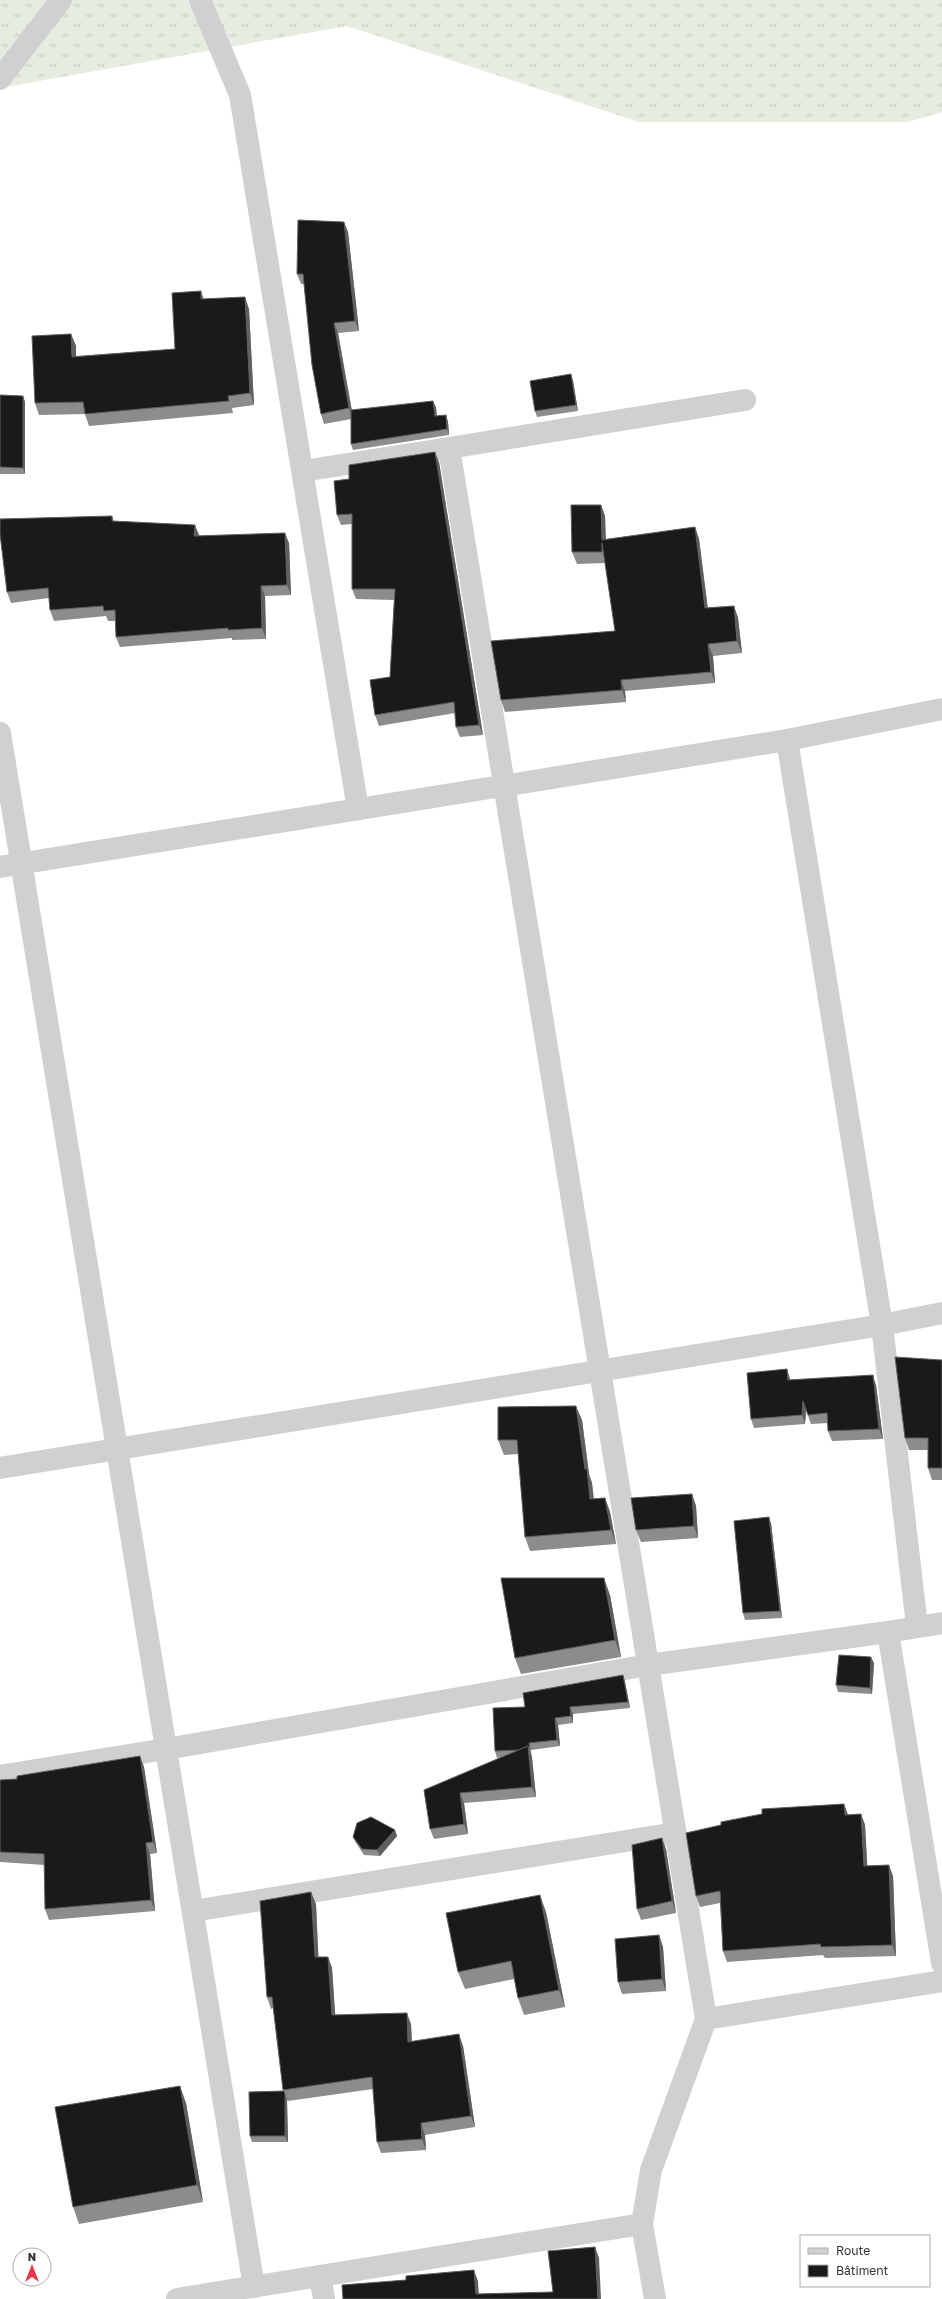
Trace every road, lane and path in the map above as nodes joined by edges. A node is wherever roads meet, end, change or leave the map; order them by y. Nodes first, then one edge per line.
1 (61, 0) edge
2 (200, 0) edge
3 (0, 79) edge
4 (745, 400) dead end
5 (450, 448) junction
6 (303, 471) junction
7 (942, 709) edge
8 (0, 733) edge
9 (787, 740) junction
10 (504, 786) junction
11 (358, 809) junction
12 (21, 864) junction
13 (0, 867) edge
14 (942, 1313) edge
15 (882, 1325) junction
16 (600, 1371) junction
17 (117, 1449) junction
18 (0, 1468) edge
19 (942, 1623) edge
20 (916, 1626) junction
21 (888, 1632) junction
22 (648, 1665) junction
23 (166, 1749) junction
24 (0, 1776) edge
25 (675, 1833) junction
26 (193, 1911) junction
27 (942, 1963) edge
28 (942, 1981) edge
29 (706, 2020) junction
30 (642, 2224) junction
31 (320, 2276) junction
32 (254, 2287) junction
33 (178, 2299) edge
34 (324, 2299) edge
35 (655, 2299) edge

1 - 3 street
2 - 6 street
4 - 5 street
5 - 6 street
5 - 10 street
6 - 11 street
7 - 9 street
8 - 12 street
9 - 10 street
9 - 15 street
10 - 11 street
10 - 16 street
11 - 12 street
12 - 13 street
12 - 17 street
14 - 15 street
15 - 16 street
15 - 20 street
16 - 17 street
16 - 22 street
17 - 18 street
17 - 23 street
19 - 20 street
20 - 21 street
21 - 22 street
21 - 27 street
22 - 23 street
22 - 25 street
23 - 24 street
23 - 26 street
25 - 26 street
25 - 29 street
26 - 32 street
28 - 29 street
29 - 30 street
30 - 31 street
30 - 35 street
31 - 32 street
31 - 34 street
32 - 33 street

